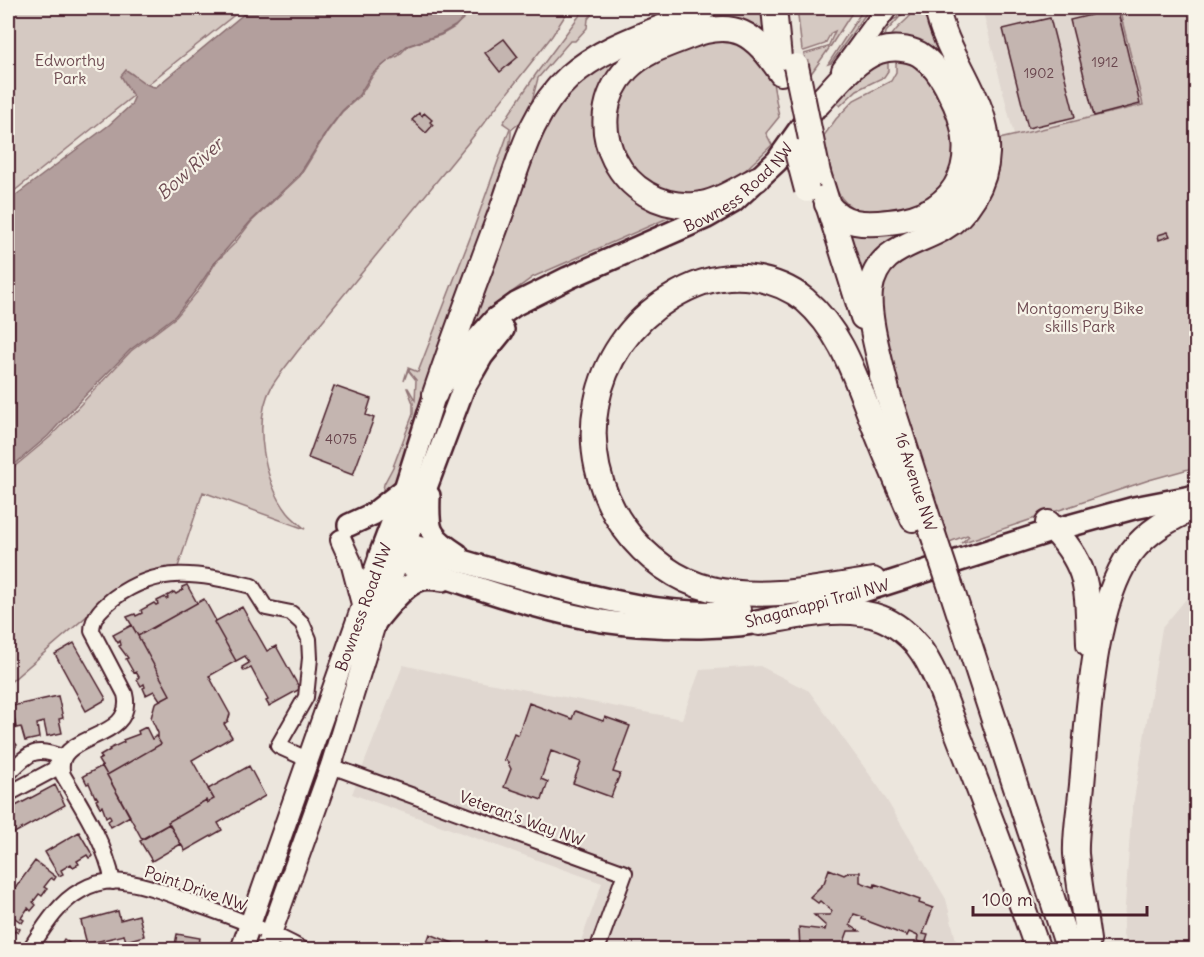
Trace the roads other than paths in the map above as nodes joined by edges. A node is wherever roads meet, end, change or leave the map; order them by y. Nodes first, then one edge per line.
1 (704, 8) edge
2 (774, 8) edge
3 (789, 8) edge
4 (887, 8) edge
5 (937, 8) edge
6 (787, 75) junction
7 (818, 104) junction
8 (757, 179) junction
9 (813, 182) junction
10 (827, 204) junction
11 (531, 297) junction
12 (887, 391) junction
13 (435, 394) junction
14 (430, 479) junction
15 (1197, 483) edge
16 (405, 489) junction
17 (1197, 496) edge
18 (1197, 507) edge
19 (1051, 526) junction
20 (922, 531) junction
21 (345, 532) joint
22 (393, 549) junction
23 (475, 565) junction
24 (452, 580) junction
25 (873, 580) junction
26 (944, 590) junction
27 (362, 604) junction
28 (376, 621) junction
29 (759, 623) junction
30 (1090, 691) junction
31 (63, 758) junction
32 (309, 760) junction
33 (331, 766) junction
34 (8, 774) edge
35 (8, 794) edge
36 (113, 882) junction
37 (250, 924) junction
38 (268, 941) edge
39 (1083, 946) edge
40 (29, 950) edge
41 (241, 950) edge
42 (304, 950) edge
43 (597, 950) edge
44 (1038, 950) edge
45 (1053, 950) edge

1 - 13 highway
2 - 6 highway, 16 Avenue NW
3 - 6 highway, 16 Avenue NW
4 - 7 main road, Bowness Road NW
5 - 12 highway
6 - 8 highway
6 - 9 highway, 16 Avenue NW, bridge
7 - 8 main road, Bowness Road NW
7 - 10 highway
8 - 11 main road, Bowness Road NW
9 - 10 highway, 16 Avenue NW
9 - 20 highway, 16 Avenue NW
10 - 12 highway, 16 Avenue NW
11 - 13 main road, Bowness Road NW
11 - 14 main road, Bowness Road NW
12 - 20 highway, 16 Avenue NW
13 - 16 main road, Bowness Road NW
14 - 22 main road, Bowness Road NW
14 - 23 main road
15 - 19 main road, Shaganappi Trail NW
16 - 21 main road
16 - 22 main road, Bowness Road NW
17 - 19 main road, Shaganappi Trail NW
18 - 30 highway
19 - 25 main road, Shaganappi Trail NW
19 - 29 main road, Shaganappi Trail NW
19 - 30 highway
20 - 25 highway
20 - 26 highway, 16 Avenue NW
21 - 27 main road
22 - 23 main road, Shaganappi Trail NW
22 - 24 main road, Shaganappi Trail NW
22 - 27 main road, Bowness Road NW
22 - 28 main road, Bowness Road NW
23 - 25 main road, Shaganappi Trail NW
24 - 28 main road
24 - 29 main road, Shaganappi Trail NW
26 - 39 highway, 16 Avenue NW
26 - 45 highway, 16 Avenue NW
27 - 32 main road, Bowness Road NW
28 - 33 main road, Bowness Road NW
29 - 44 highway
30 - 39 highway
31 - 32 street
31 - 34 street
31 - 35 street
31 - 36 street
32 - 37 main road, Bowness Road NW
33 - 38 main road, Bowness Road NW
33 - 43 street, Veteran's Way NW
36 - 37 street, Point Drive NW
36 - 40 street, Point Drive NW
37 - 38 street, Point Drive NW
37 - 41 main road, Bowness Road NW
38 - 42 street, Point Drive NW

